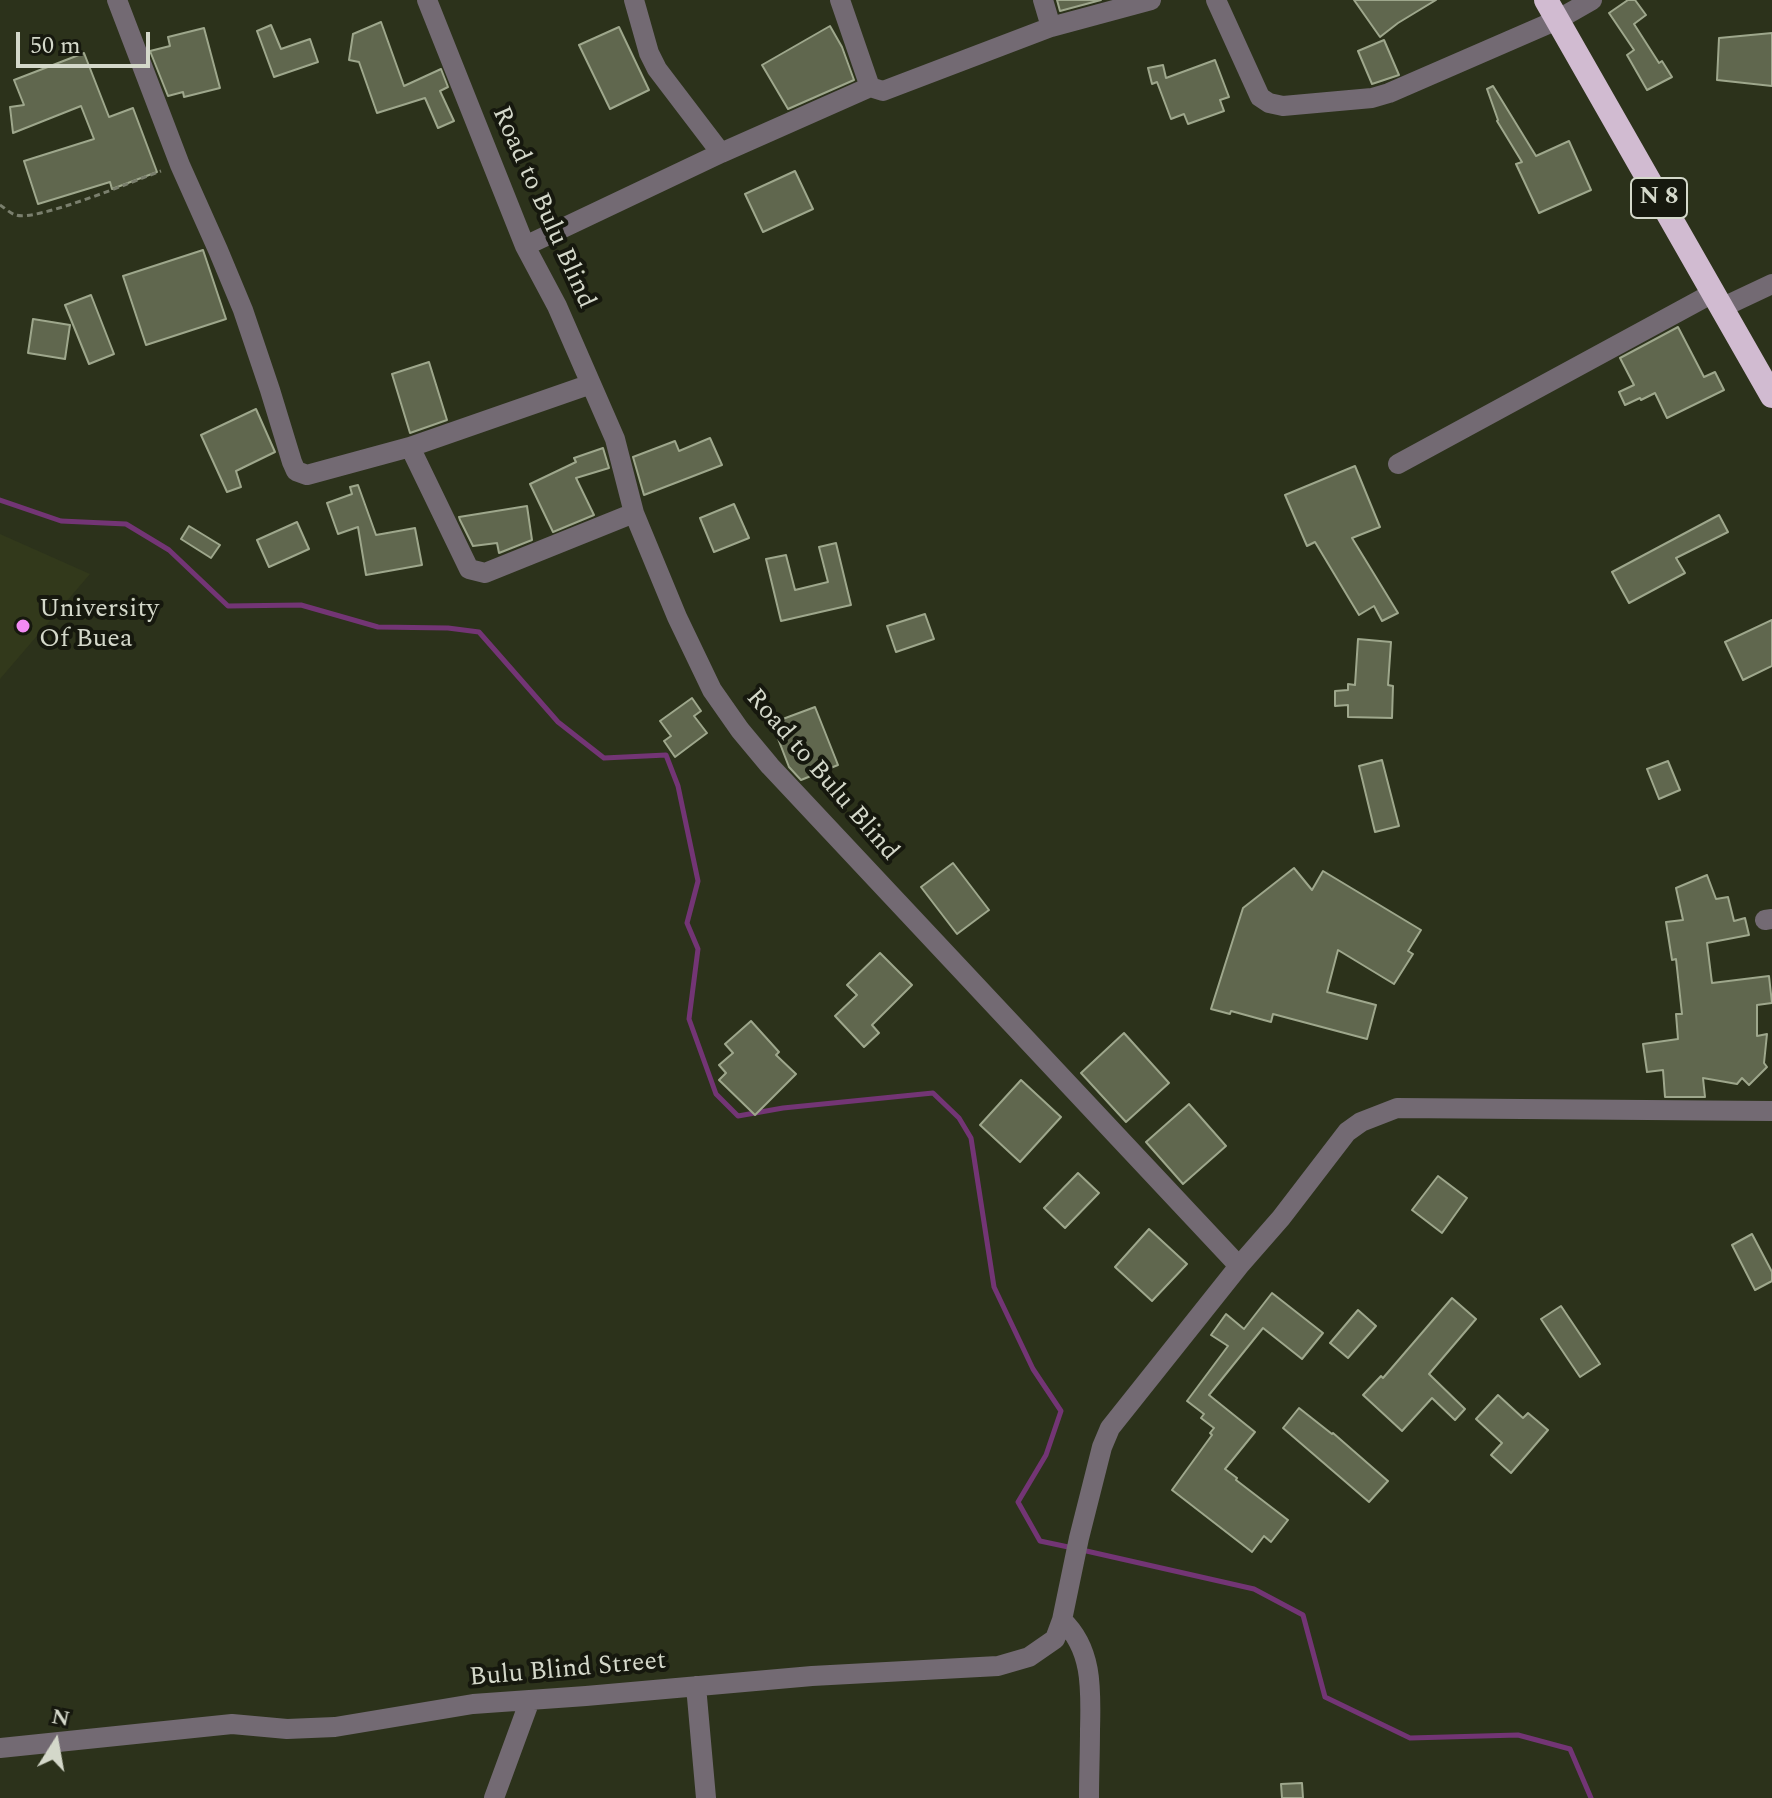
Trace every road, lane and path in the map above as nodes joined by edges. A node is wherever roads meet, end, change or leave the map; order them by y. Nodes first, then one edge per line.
1 (117, 0) edge
2 (427, 0) edge
3 (634, 0) edge
4 (840, 0) edge
5 (1043, 0) edge
6 (1151, 0) edge
7 (1216, 0) edge
8 (1592, 0) edge
9 (1552, 10) edge
10 (1051, 27) junction
11 (870, 87) junction
12 (721, 153) junction
13 (180, 165) junction
14 (0, 205) edge
15 (525, 246) junction
16 (1772, 284) edge
17 (1717, 300) junction
18 (591, 384) junction
19 (1772, 396) edge
20 (410, 447) junction
21 (1398, 464) dead end
22 (634, 513) junction
23 (1772, 1111) edge
24 (1239, 1266) junction
25 (1062, 1620) junction
26 (696, 1686) junction
27 (530, 1700) junction
28 (0, 1748) edge
29 (494, 1798) edge
30 (706, 1798) edge
31 (1089, 1798) edge

1 - 13 street
2 - 15 street, Road to Bulu Blind
3 - 12 street
4 - 11 street
5 - 10 street
6 - 10 street
7 - 9 street
8 - 9 street
9 - 17 highway, N 8
10 - 11 street
11 - 12 street
12 - 15 street
13 - 14 path
13 - 20 street
15 - 18 street, Road to Bulu Blind
16 - 17 street
17 - 19 highway, N 8
17 - 21 street
18 - 20 street
18 - 22 street, Road to Bulu Blind
20 - 22 street
22 - 24 street, Road to Bulu Blind
23 - 24 street, Bulu Blind Street
24 - 25 street, Bulu Blind Street
25 - 26 street, Bulu Blind Street
25 - 31 street
26 - 27 street, Bulu Blind Street
26 - 30 street
27 - 28 street, Bulu Blind Street
27 - 29 street

